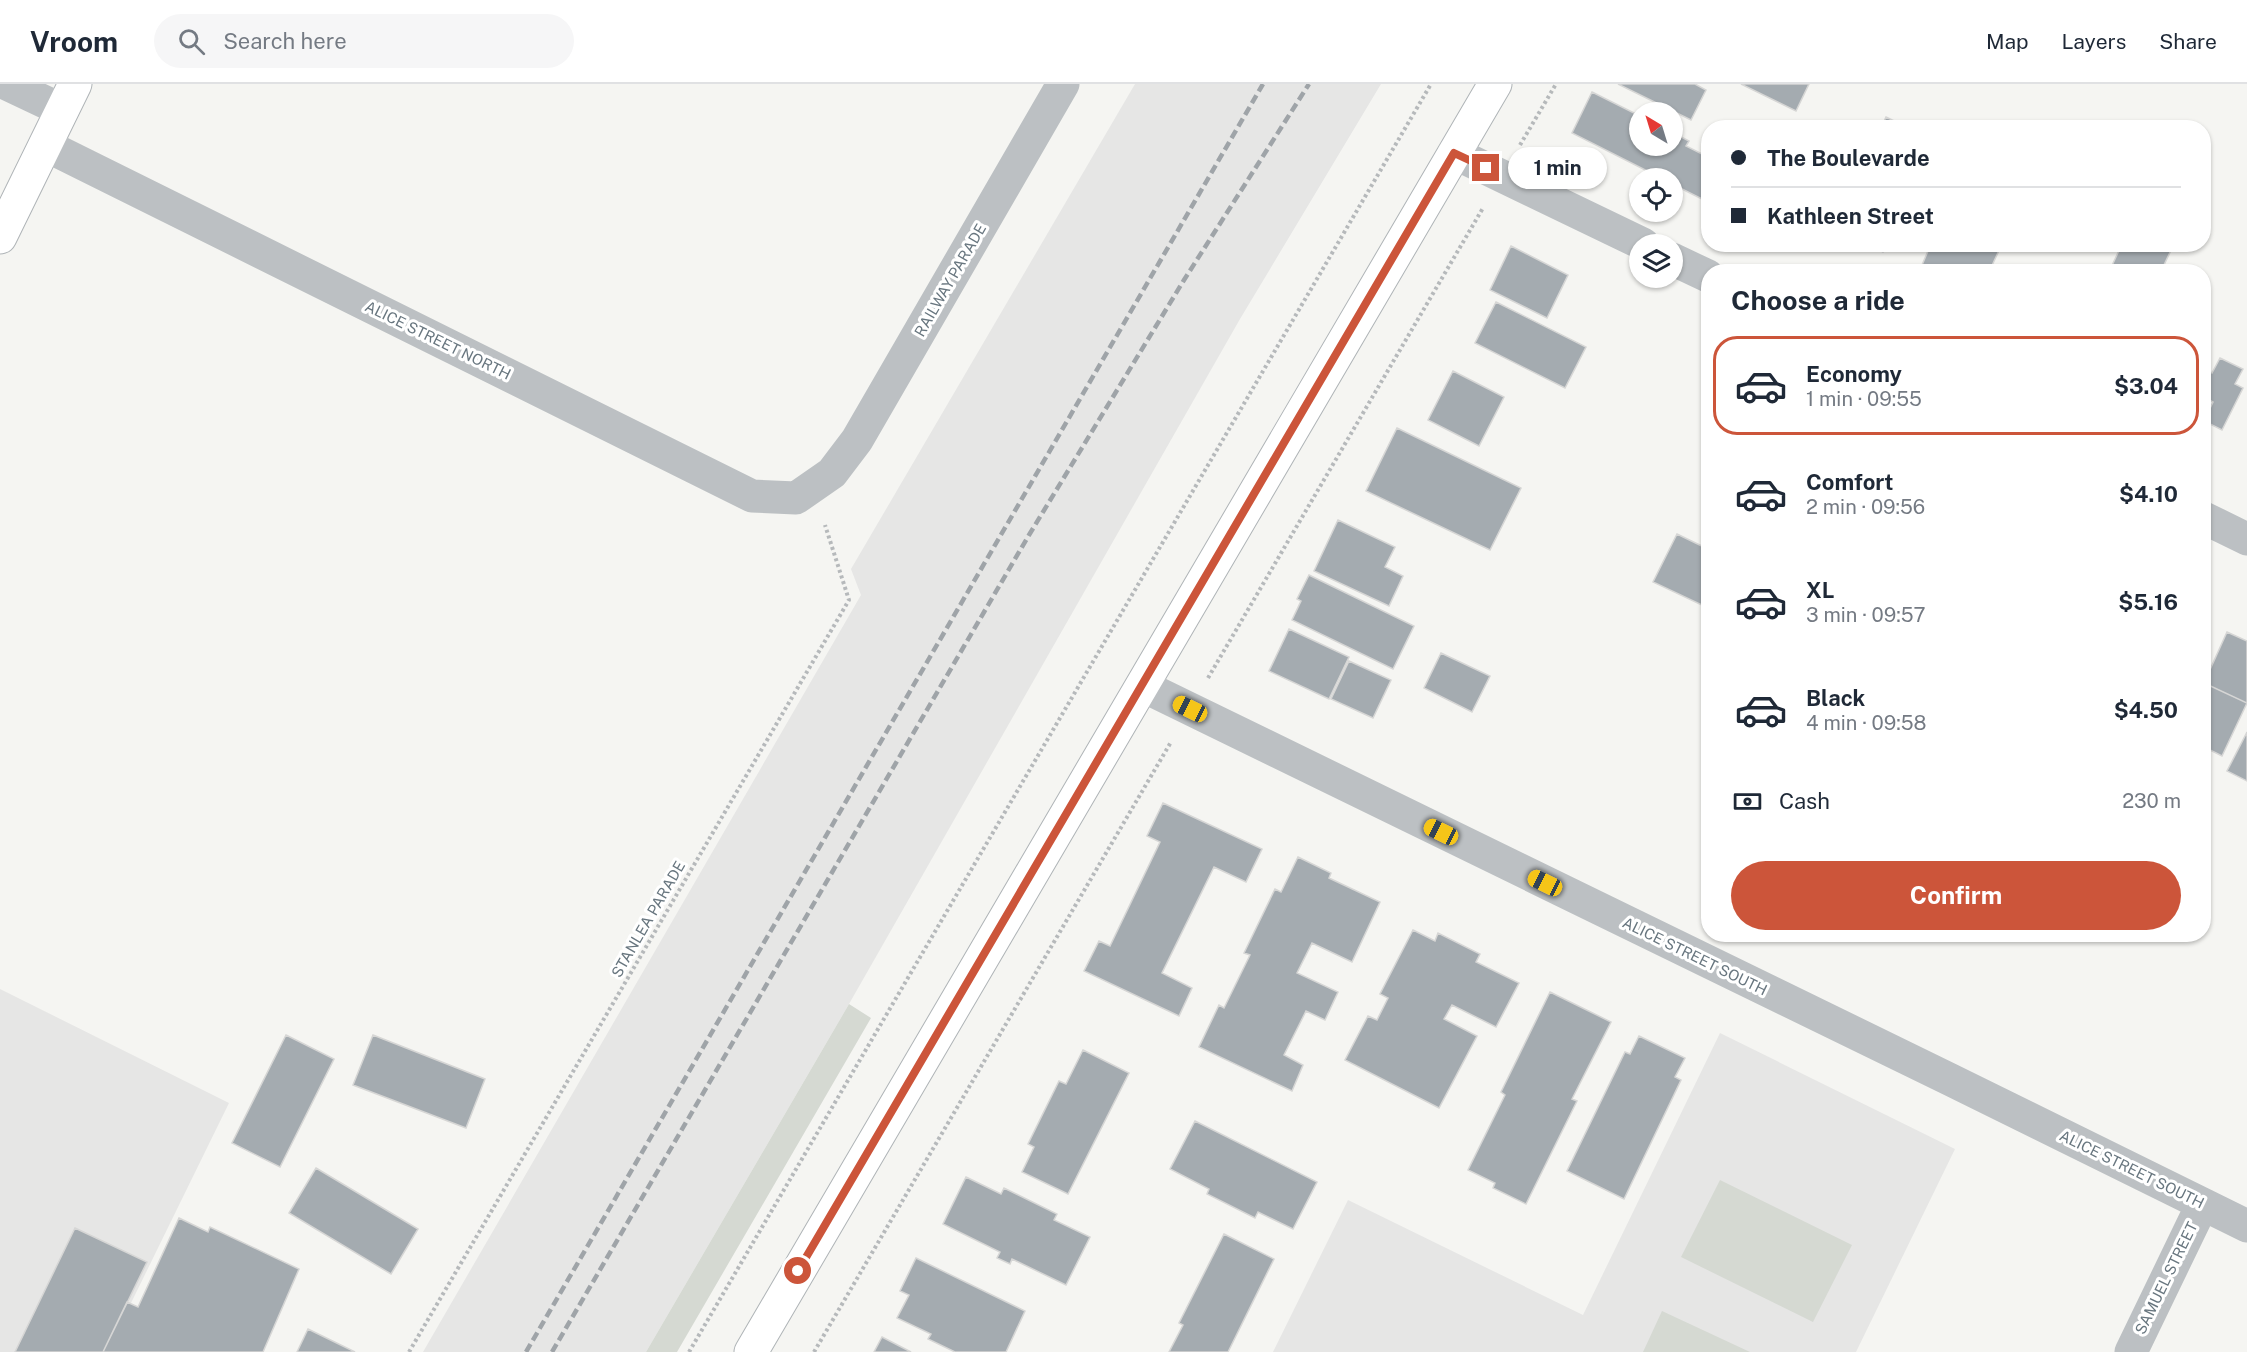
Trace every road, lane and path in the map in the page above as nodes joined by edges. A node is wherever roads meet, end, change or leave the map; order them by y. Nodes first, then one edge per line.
1 (7, 84) edge
2 (1063, 84) edge
3 (1431, 84) edge
4 (1495, 84) edge
5 (69, 97) edge
6 (45, 145) junction
7 (1454, 153) junction
8 (0, 237) edge
9 (1629, 237) edge
10 (1683, 264) edge
11 (1701, 273) edge
12 (823, 481) junction
13 (2211, 521) edge
14 (2247, 539) edge
15 (1143, 686) junction
16 (2202, 1205) junction
17 (2247, 1226) edge
18 (409, 1352) edge
19 (688, 1352) edge
20 (751, 1352) edge
21 (2131, 1352) edge

1 - 5 street
2 - 12 street, RAILWAY PARADE
3 - 19 path
4 - 7 street
5 - 6 street
6 - 8 street
6 - 12 street, ALICE STREET NORTH
7 - 9 street
7 - 15 street
10 - 11 street
12 - 18 path, STANLEA PARADE
13 - 14 street
15 - 16 street, ALICE STREET SOUTH
15 - 20 street
16 - 17 street, ALICE STREET SOUTH
16 - 21 street, SAMUEL STREET

